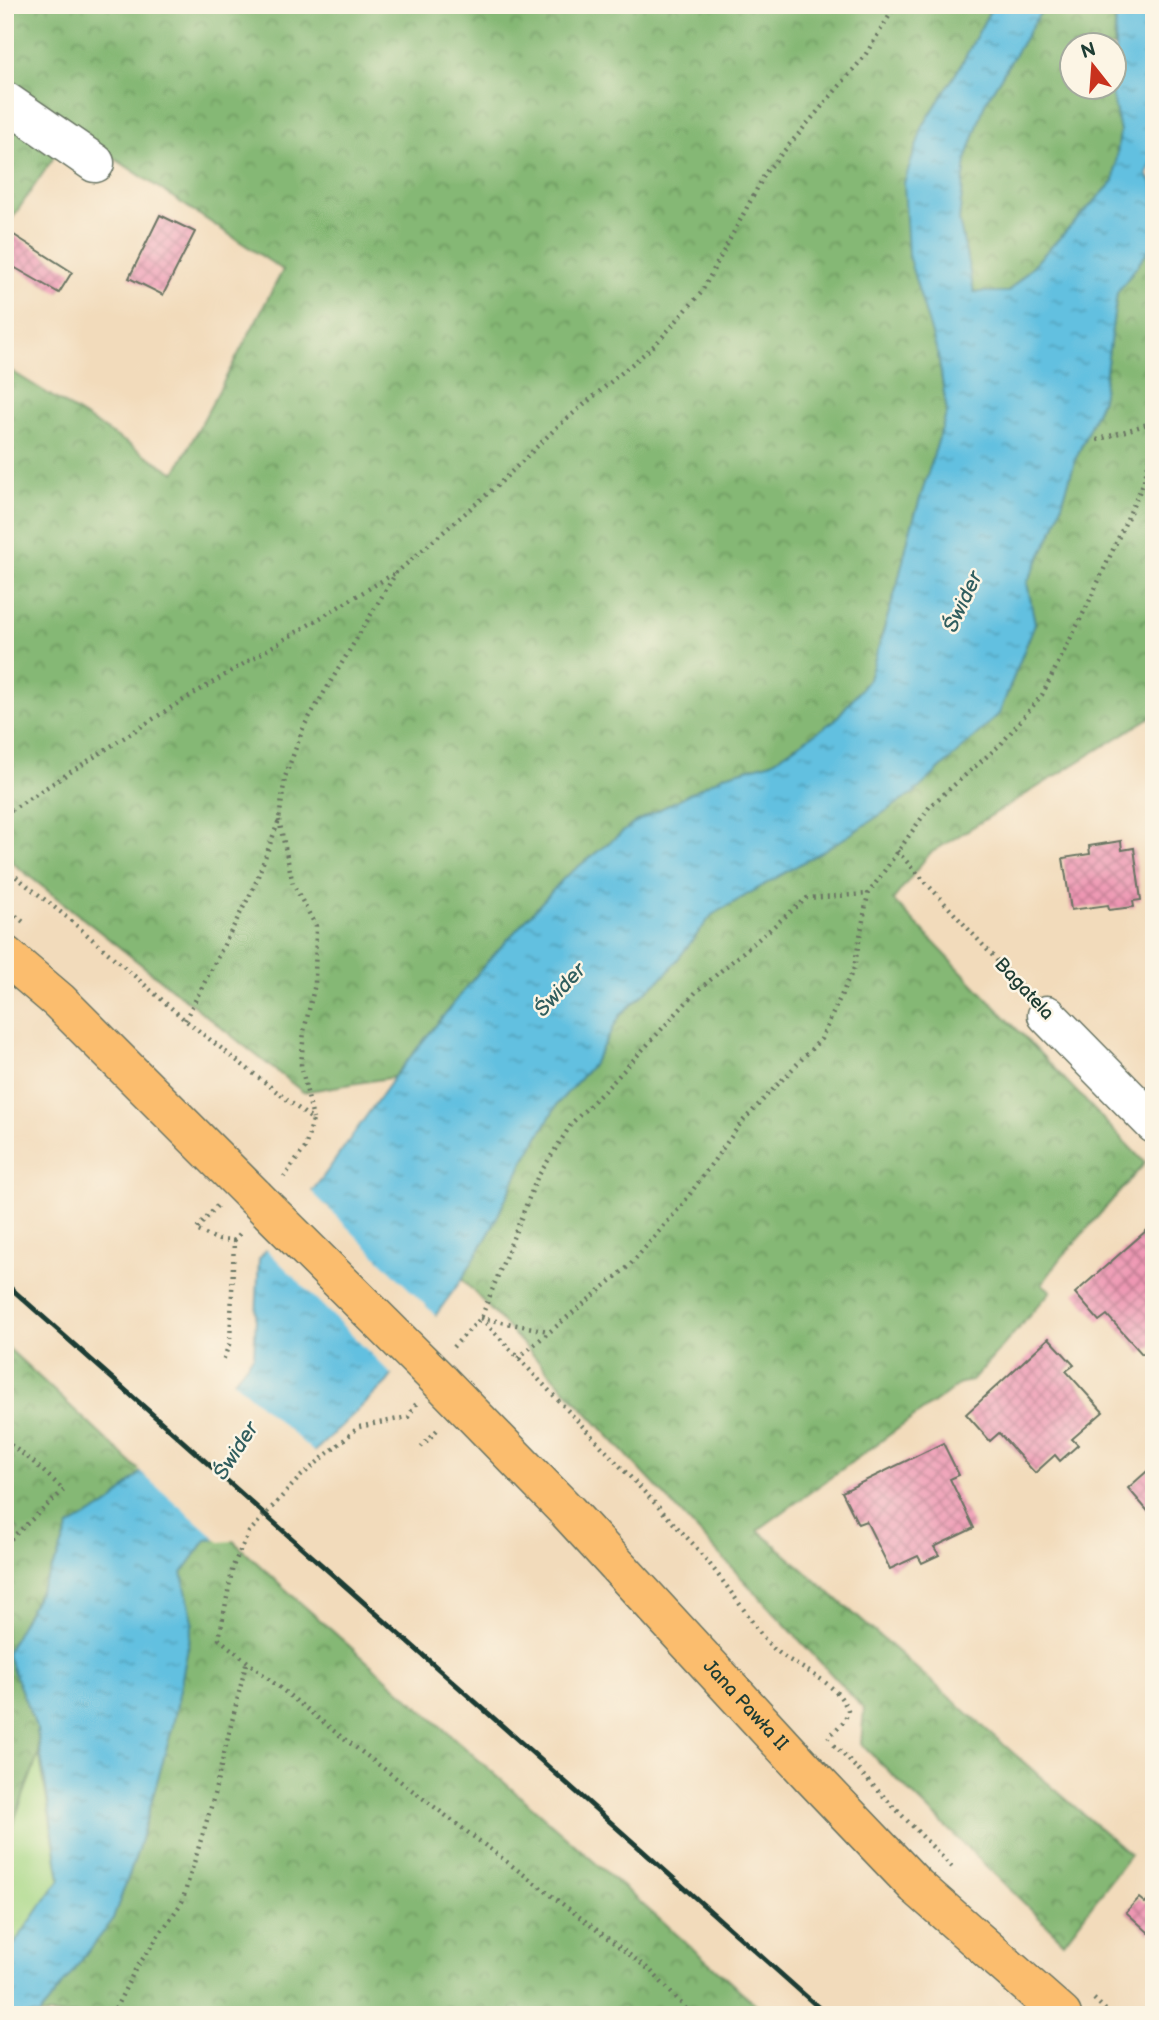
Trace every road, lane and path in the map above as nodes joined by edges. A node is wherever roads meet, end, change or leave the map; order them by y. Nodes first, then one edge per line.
1 (896, 5) edge
2 (5, 101) edge
3 (95, 163) dead end
4 (1154, 422) edge
5 (1097, 440) dead end
6 (1154, 443) edge
7 (396, 573) junction
8 (5, 814) edge
9 (279, 820) junction
10 (897, 851) junction
11 (5, 868) edge
12 (868, 894) junction
13 (5, 955) edge
14 (1047, 1015) joint
15 (185, 1020) junction
16 (313, 1120) junction
17 (1154, 1124) edge
18 (248, 1204) junction
19 (234, 1241) junction
20 (481, 1318) junction
21 (549, 1332) junction
22 (518, 1358) junction
23 (222, 1363) dead end
24 (408, 1417) dead end
25 (439, 1428) dead end
26 (5, 1441) edge
27 (421, 1447) dead end
28 (5, 1544) edge
29 (247, 1660) junction
30 (956, 1872) dead end
31 (1076, 2005) edge
32 (112, 2015) edge
33 (692, 2015) edge
34 (1111, 2015) edge

1 - 7 path
2 - 3 street
4 - 5 path
6 - 10 path
7 - 8 path
7 - 9 path
9 - 15 path
9 - 16 path
10 - 12 path
10 - 14 path, Bagatela
11 - 15 path
12 - 20 path
12 - 21 path
13 - 18 main road, Jana Pawła II
14 - 17 street, Bagatela
15 - 16 path
16 - 18 path
18 - 19 path
18 - 19 path
18 - 31 main road, Jana Pawła II, bridge
19 - 23 path
20 - 21 path
20 - 22 path
21 - 22 path
22 - 30 path
24 - 29 path
25 - 27 path
26 - 28 path
29 - 32 path
29 - 33 path
31 - 34 path

